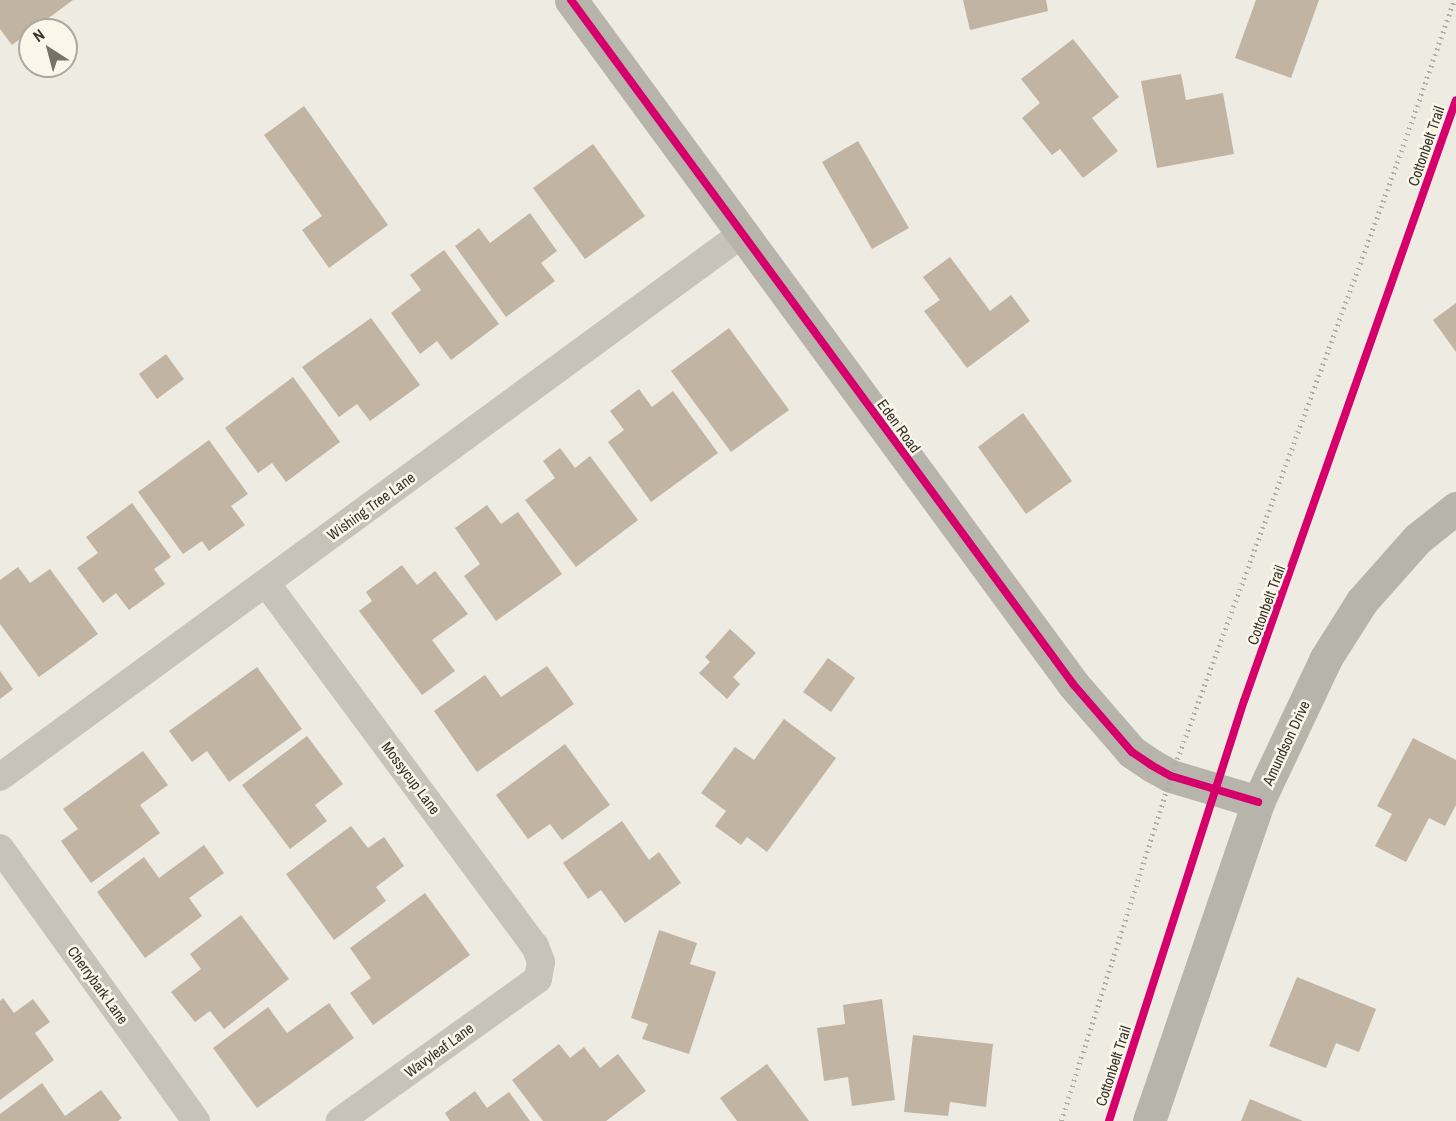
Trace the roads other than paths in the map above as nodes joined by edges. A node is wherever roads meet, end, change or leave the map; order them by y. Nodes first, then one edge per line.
1 (571, 0) edge
2 (742, 234) junction
3 (1456, 508) edge
4 (266, 583) junction
5 (0, 777) edge
6 (1258, 802) junction
7 (0, 848) edge
8 (538, 979) joint
9 (195, 1121) edge
10 (340, 1121) edge
11 (1149, 1121) edge

1 - 2 street, Eden Road
2 - 4 street, Wishing Tree Lane
2 - 6 street, Eden Road
3 - 6 street, Amundson Drive
4 - 5 street, Wishing Tree Lane
4 - 8 street, Mossycup Lane
6 - 11 street, Amundson Drive
7 - 9 street, Cherrybark Lane
8 - 10 street, Wavyleaf Lane

